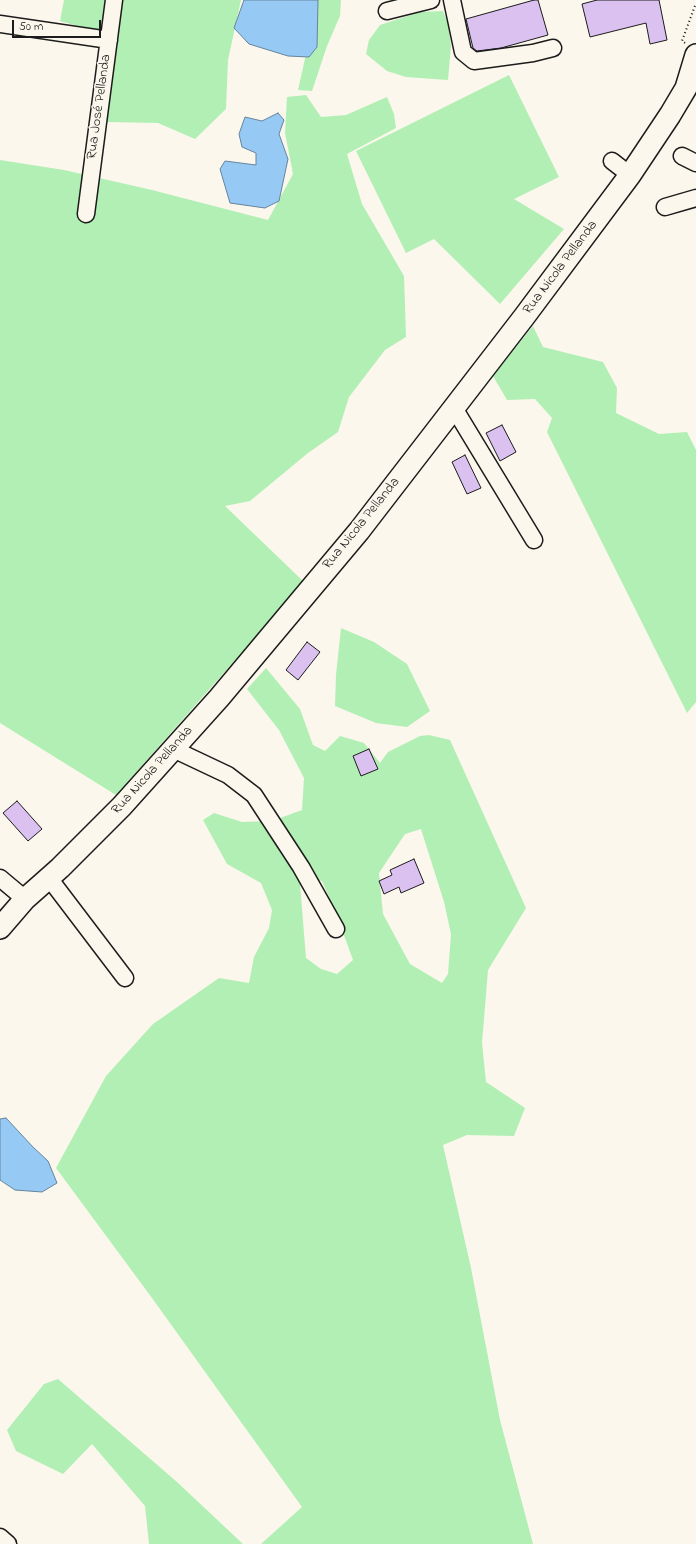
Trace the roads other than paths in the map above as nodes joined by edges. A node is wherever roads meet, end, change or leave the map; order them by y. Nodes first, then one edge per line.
1 (114, 0) edge
2 (431, 0) edge
3 (452, 0) edge
4 (387, 11) dead end
5 (0, 24) edge
6 (109, 40) junction
7 (554, 48) dead end
8 (692, 50) edge
9 (691, 95) edge
10 (682, 156) dead end
11 (612, 161) dead end
12 (696, 163) edge
13 (630, 174) junction
14 (696, 198) edge
15 (665, 207) dead end
16 (86, 214) dead end
17 (454, 408) junction
18 (534, 540) dead end
19 (174, 749) junction
20 (0, 878) edge
21 (49, 878) junction
22 (25, 899) junction
23 (0, 928) edge
24 (336, 930) dead end
25 (125, 978) dead end
26 (0, 1537) edge
27 (8, 1544) edge

1 - 6 street, Rua José Pellanda
2 - 4 street
3 - 7 street
5 - 6 street
6 - 16 street, Rua José Pellanda
8 - 9 main road, Rua Nicola Pellanda
9 - 13 main road, Rua Nicola Pellanda
10 - 12 street
11 - 13 street
13 - 17 main road, Rua Nicola Pellanda
14 - 15 street
17 - 18 street
17 - 19 main road, Rua Nicola Pellanda
19 - 21 main road, Rua Nicola Pellanda
19 - 24 street
20 - 22 street
21 - 22 main road, Rua Nicola Pellanda
21 - 25 street
22 - 23 main road, Rua Nicola Pellanda
26 - 27 street

